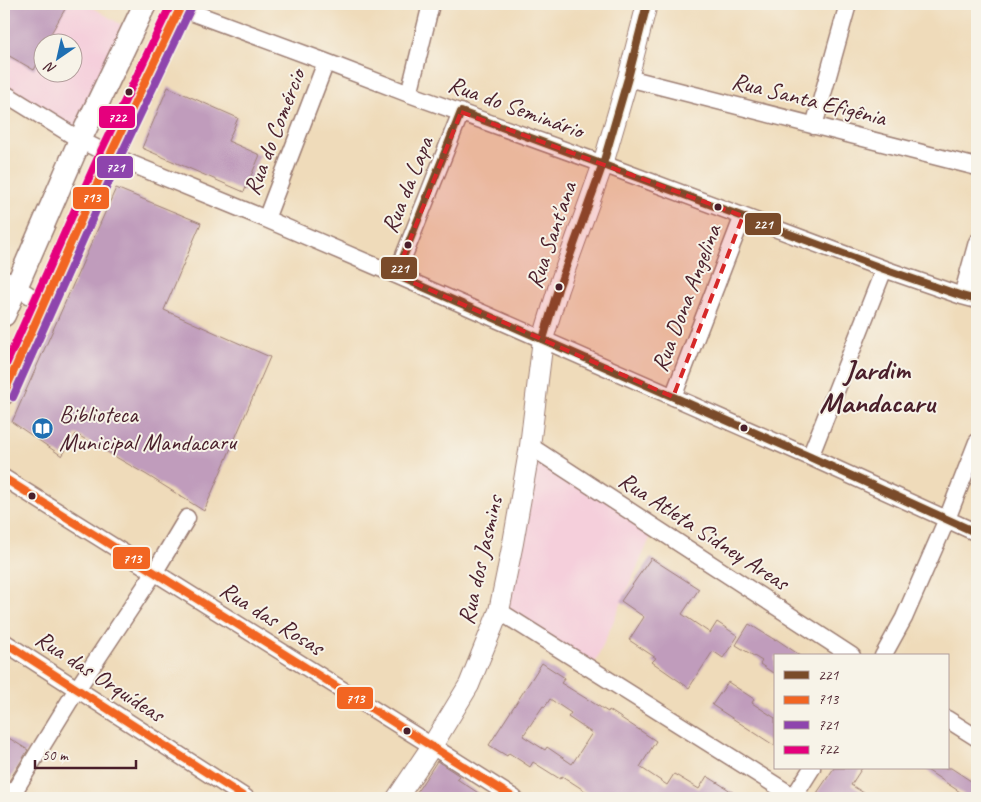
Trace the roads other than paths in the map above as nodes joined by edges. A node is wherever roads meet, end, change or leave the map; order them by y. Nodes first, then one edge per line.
1 (145, 4) edge
2 (431, 4) edge
3 (647, 4) edge
4 (848, 4) edge
5 (181, 6) edge
6 (326, 62) junction
7 (628, 78) junction
8 (4, 93) edge
9 (409, 94) junction
10 (461, 112) junction
11 (814, 126) junction
12 (80, 140) junction
13 (110, 155) junction
14 (603, 164) junction
15 (977, 167) edge
16 (743, 216) junction
17 (266, 219) junction
18 (977, 242) edge
19 (884, 269) junction
20 (396, 275) junction
21 (10, 283) edge
22 (970, 298) edge
23 (44, 304) junction
24 (4, 315) edge
25 (543, 339) junction
26 (4, 392) edge
27 (673, 397) junction
28 (977, 442) edge
29 (530, 446) junction
30 (810, 457) junction
31 (4, 478) edge
32 (187, 518) dead end
33 (947, 519) junction
34 (977, 533) edge
35 (154, 573) junction
36 (499, 611) junction
37 (4, 642) edge
38 (849, 654) edge
39 (884, 654) edge
40 (77, 689) junction
41 (948, 719) edge
42 (977, 738) edge
43 (432, 746) junction
44 (811, 770) edge
45 (10, 798) edge
46 (246, 798) edge
47 (397, 798) edge
48 (514, 798) edge
49 (794, 798) edge

1 - 12 main road
2 - 9 street
3 - 7 street, Rua Sant'ana
4 - 11 street
5 - 6 street, Rua do Seminário
5 - 13 main road
6 - 9 street, Rua do Seminário
6 - 17 street, Rua do Comércio
7 - 11 street, Rua Santa Efigênia
7 - 14 street, Rua Sant'ana
8 - 12 street
9 - 10 street, Rua do Seminário
10 - 14 street, Rua do Seminário
10 - 20 street, Rua da Lapa
11 - 15 street, Rua Santa Efigênia
12 - 13 street
12 - 21 main road
13 - 17 street
13 - 23 main road
14 - 16 street, Rua do Seminário
14 - 25 street, Rua Sant'ana
16 - 19 street, Rua do Seminário
16 - 27 street, Rua Dona Angelina
17 - 20 street
18 - 22 street
19 - 22 street, Rua do Seminário
19 - 30 street
20 - 25 street
21 - 23 street
21 - 24 main road
23 - 26 main road
25 - 27 street
25 - 29 street, Rua dos Jasmins
27 - 30 street
28 - 33 street
29 - 36 street, Rua dos Jasmins
29 - 38 street, Rua Atleta Sidney Areas
30 - 33 street
31 - 35 street, Rua das Rosas
32 - 35 street
33 - 34 street
33 - 39 street
35 - 40 street
35 - 43 street, Rua das Rosas
36 - 43 street, Rua dos Jasmins
36 - 49 street
37 - 40 street, Rua das Orquídeas
40 - 45 street
40 - 46 street, Rua das Orquídeas
41 - 42 street
43 - 47 street, Rua dos Jasmins
43 - 48 street, Rua das Rosas
44 - 49 street

